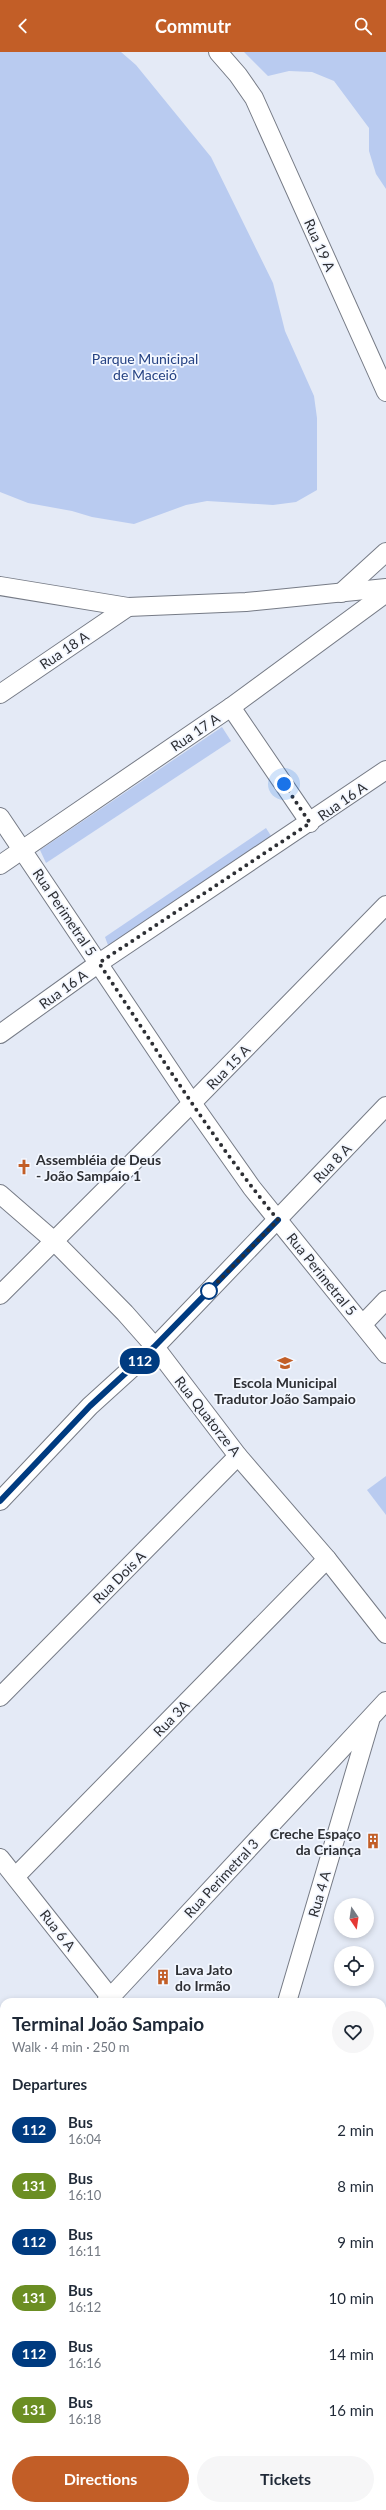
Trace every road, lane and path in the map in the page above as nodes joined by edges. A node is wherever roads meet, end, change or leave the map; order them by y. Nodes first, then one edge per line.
1 (218, 52) edge
2 (386, 392) edge
3 (386, 552) edge
4 (0, 586) edge
5 (386, 588) edge
6 (341, 593) junction
7 (386, 593) edge
8 (128, 607) junction
9 (0, 694) edge
10 (231, 708) junction
11 (386, 770) edge
12 (0, 817) edge
13 (310, 823) junction
14 (22, 850) junction
15 (0, 866) edge
16 (386, 904) edge
17 (99, 963) junction
18 (0, 1034) edge
19 (192, 1103) junction
20 (386, 1106) edge
21 (0, 1194) edge
22 (278, 1220) junction
23 (53, 1240) junction
24 (0, 1295) edge
25 (386, 1300) edge
26 (363, 1324) junction
27 (154, 1347) junction
28 (386, 1354) edge
29 (238, 1456) junction
30 (0, 1501) edge
31 (327, 1559) junction
32 (386, 1634) edge
33 (0, 1698) edge
34 (386, 1701) edge
35 (370, 1718) junction
36 (0, 1858) edge
37 (16, 1876) junction
38 (108, 1998) edge
39 (112, 1998) edge
40 (288, 1998) edge

1 - 2 street, Rua 19 A
3 - 6 street
4 - 8 street
5 - 6 street
6 - 8 street
7 - 10 street, Rua 17 A
8 - 9 street, Rua 18 A
10 - 13 street
10 - 14 street, Rua 17 A
11 - 13 street, Rua 16 A
12 - 14 street, Rua Perimetral 5
13 - 17 street, Rua 16 A
14 - 15 street, Rua 17 A
14 - 17 street, Rua Perimetral 5
16 - 19 street, Rua 15 A
17 - 18 street, Rua 16 A
17 - 19 street, Rua Perimetral 5
19 - 22 street, Rua Perimetral 5
19 - 23 street, Rua 15 A
20 - 22 street, Rua 8 A
21 - 23 street, Rua Quatorze A
22 - 26 street, Rua Perimetral 5
22 - 27 street, Rua 8 A
23 - 24 street, Rua 15 A
23 - 27 street, Rua Quatorze A
25 - 26 street
26 - 28 street, Rua Perimetral 5
27 - 29 street, Rua Quatorze A
27 - 30 street, Rua 8 A
29 - 31 street, Rua Quatorze A
29 - 33 street, Rua Dois A
31 - 32 street, Rua Quatorze A
31 - 37 street, Rua 3A
34 - 35 street, Rua Perimetral 3
35 - 39 street, Rua Perimetral 3
35 - 40 street, Rua 4 A
36 - 37 street, Rua 6 A
37 - 38 street, Rua 6 A

